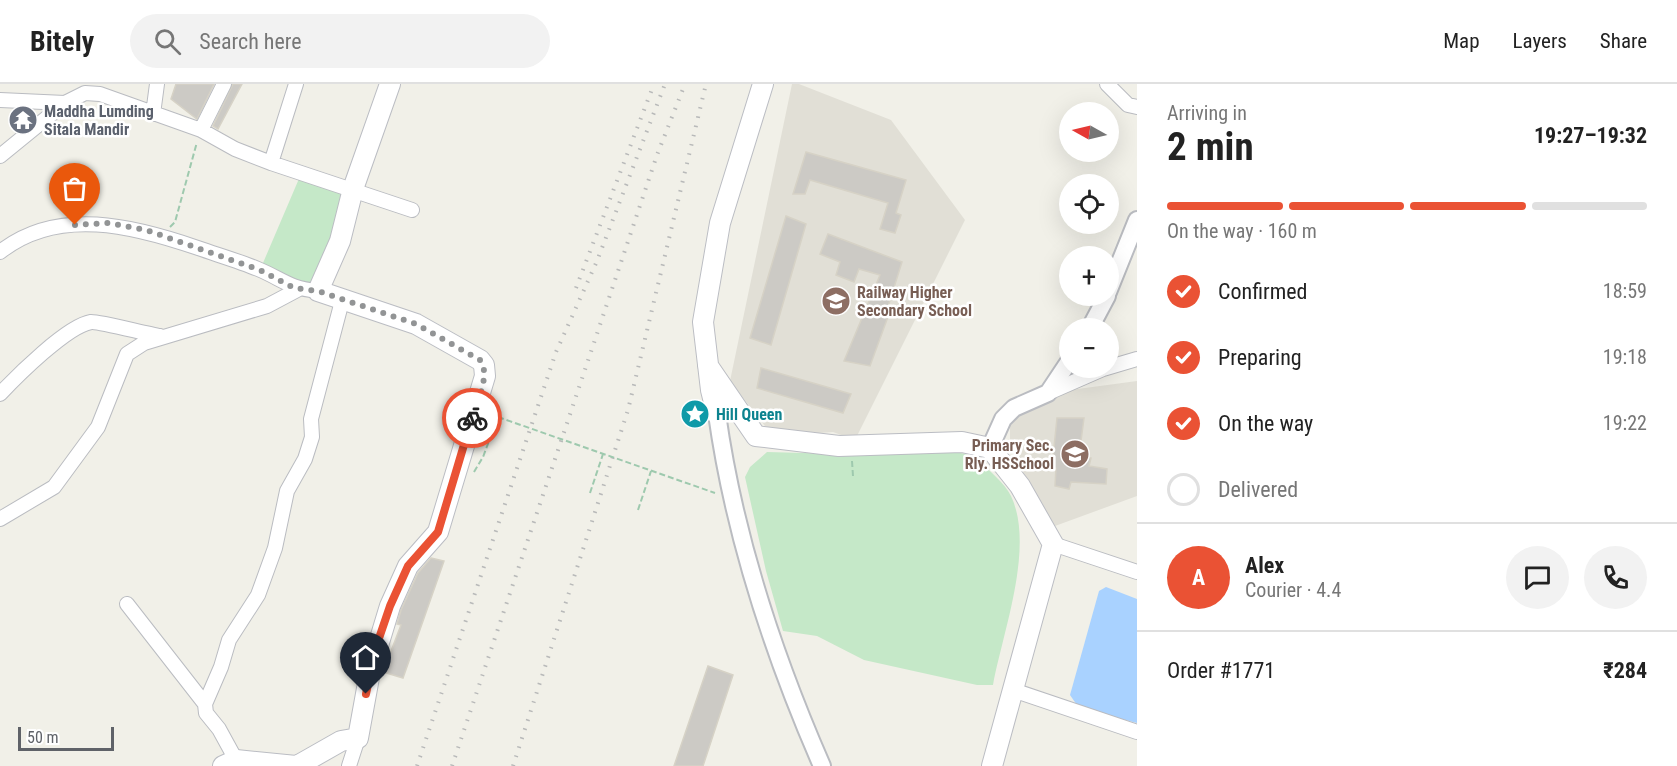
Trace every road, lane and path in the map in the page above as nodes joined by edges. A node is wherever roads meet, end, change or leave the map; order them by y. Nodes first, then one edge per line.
1 (157, 84) edge
2 (224, 84) edge
3 (296, 84) edge
4 (390, 84) edge
5 (763, 84) edge
6 (1107, 84) edge
7 (83, 88) edge
8 (0, 100) edge
9 (65, 103) junction
10 (1137, 107) edge
11 (153, 114) junction
12 (201, 130) junction
13 (0, 156) edge
14 (271, 163) junction
15 (353, 189) junction
16 (412, 210) dead end
17 (1137, 220) edge
18 (159, 235) junction
19 (0, 252) edge
20 (1119, 266) edge
21 (308, 290) junction
22 (342, 301) junction
23 (165, 337) junction
24 (1137, 359) edge
25 (708, 366) junction
26 (1059, 376) edge
27 (1048, 393) junction
28 (0, 394) edge
29 (717, 414) joint
30 (990, 448) junction
31 (603, 454) junction
32 (483, 457) dead end
33 (651, 471) junction
34 (590, 493) dead end
35 (715, 493) dead end
36 (638, 510) dead end
37 (0, 519) edge
38 (1053, 544) junction
39 (1137, 572) edge
40 (127, 604) dead end
41 (1013, 690) junction
42 (205, 704) junction
43 (1137, 732) edge
44 (358, 738) junction
45 (229, 763) edge
46 (297, 766) edge
47 (349, 766) edge
48 (822, 766) edge
49 (992, 766) edge

1 - 11 street
2 - 12 street
3 - 14 street
4 - 15 main road
5 - 25 main road
6 - 10 street
7 - 9 street
7 - 11 street
8 - 9 street
9 - 13 street
11 - 12 street
12 - 14 street
12 - 18 path
14 - 15 street
15 - 16 street
15 - 21 main road
17 - 20 street
18 - 19 street
18 - 21 street
21 - 22 main road
21 - 23 street
22 - 42 street
22 - 44 main road
23 - 28 street
23 - 37 street
24 - 27 street
25 - 29 main road
25 - 30 main road
26 - 27 street
27 - 30 street
29 - 48 street
30 - 38 main road
31 - 32 path, bridge
31 - 33 path, bridge
31 - 34 path
33 - 35 path, bridge
33 - 36 path
38 - 39 street
38 - 41 main road
40 - 42 street
41 - 43 street
41 - 49 main road
42 - 45 street
44 - 46 main road
44 - 47 street
45 - 46 main road

